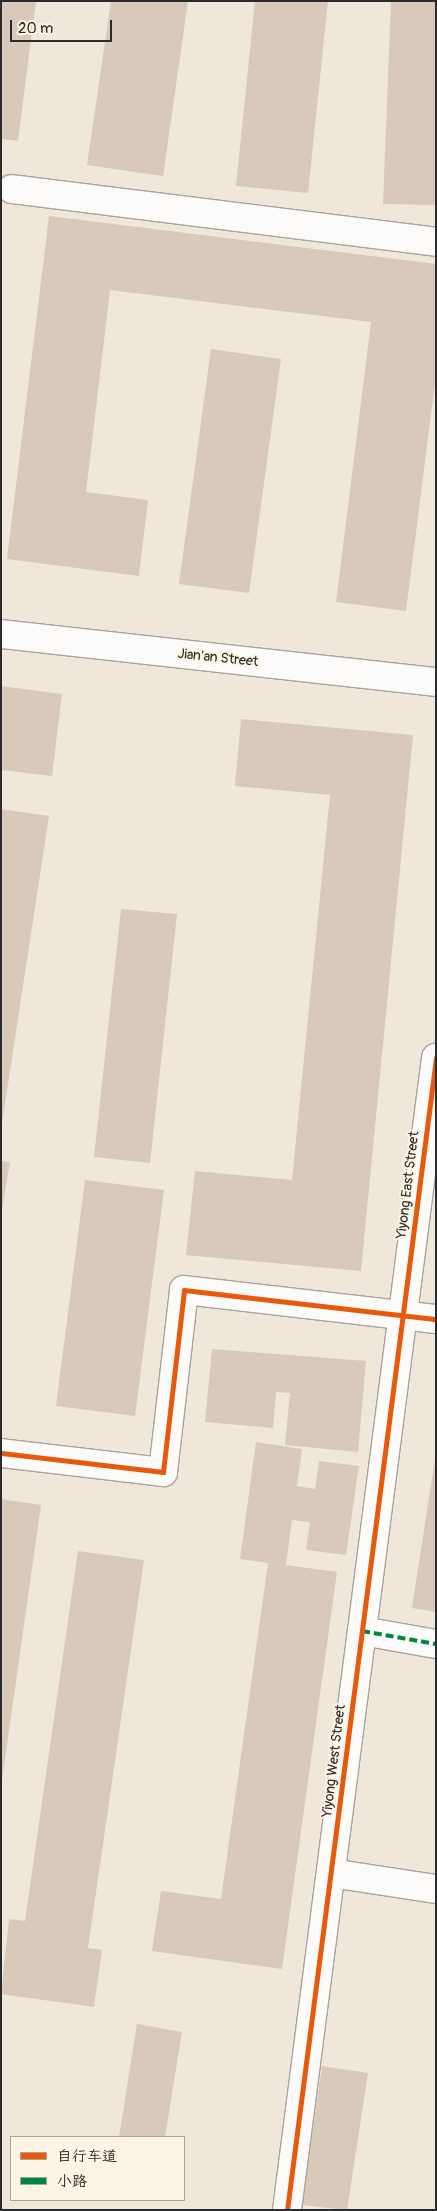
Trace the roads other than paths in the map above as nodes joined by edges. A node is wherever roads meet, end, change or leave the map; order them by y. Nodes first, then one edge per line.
1 (12, 189) dead end
2 (436, 242) edge
3 (1, 634) edge
4 (436, 682) edge
5 (436, 1058) edge
6 (402, 1315) junction
7 (436, 1319) edge
8 (1, 1453) edge
9 (362, 1631) junction
10 (436, 1644) edge
11 (331, 1873) junction
12 (436, 1889) edge
13 (287, 2210) edge

1 - 2 street
3 - 4 street, Jian'an Street
5 - 6 street, Yiyong East Street
6 - 7 street
6 - 8 street
6 - 9 street, Yiyong West Street
9 - 10 street
9 - 11 street, Yiyong West Street
11 - 12 street
11 - 13 street, Yiyong West Street

